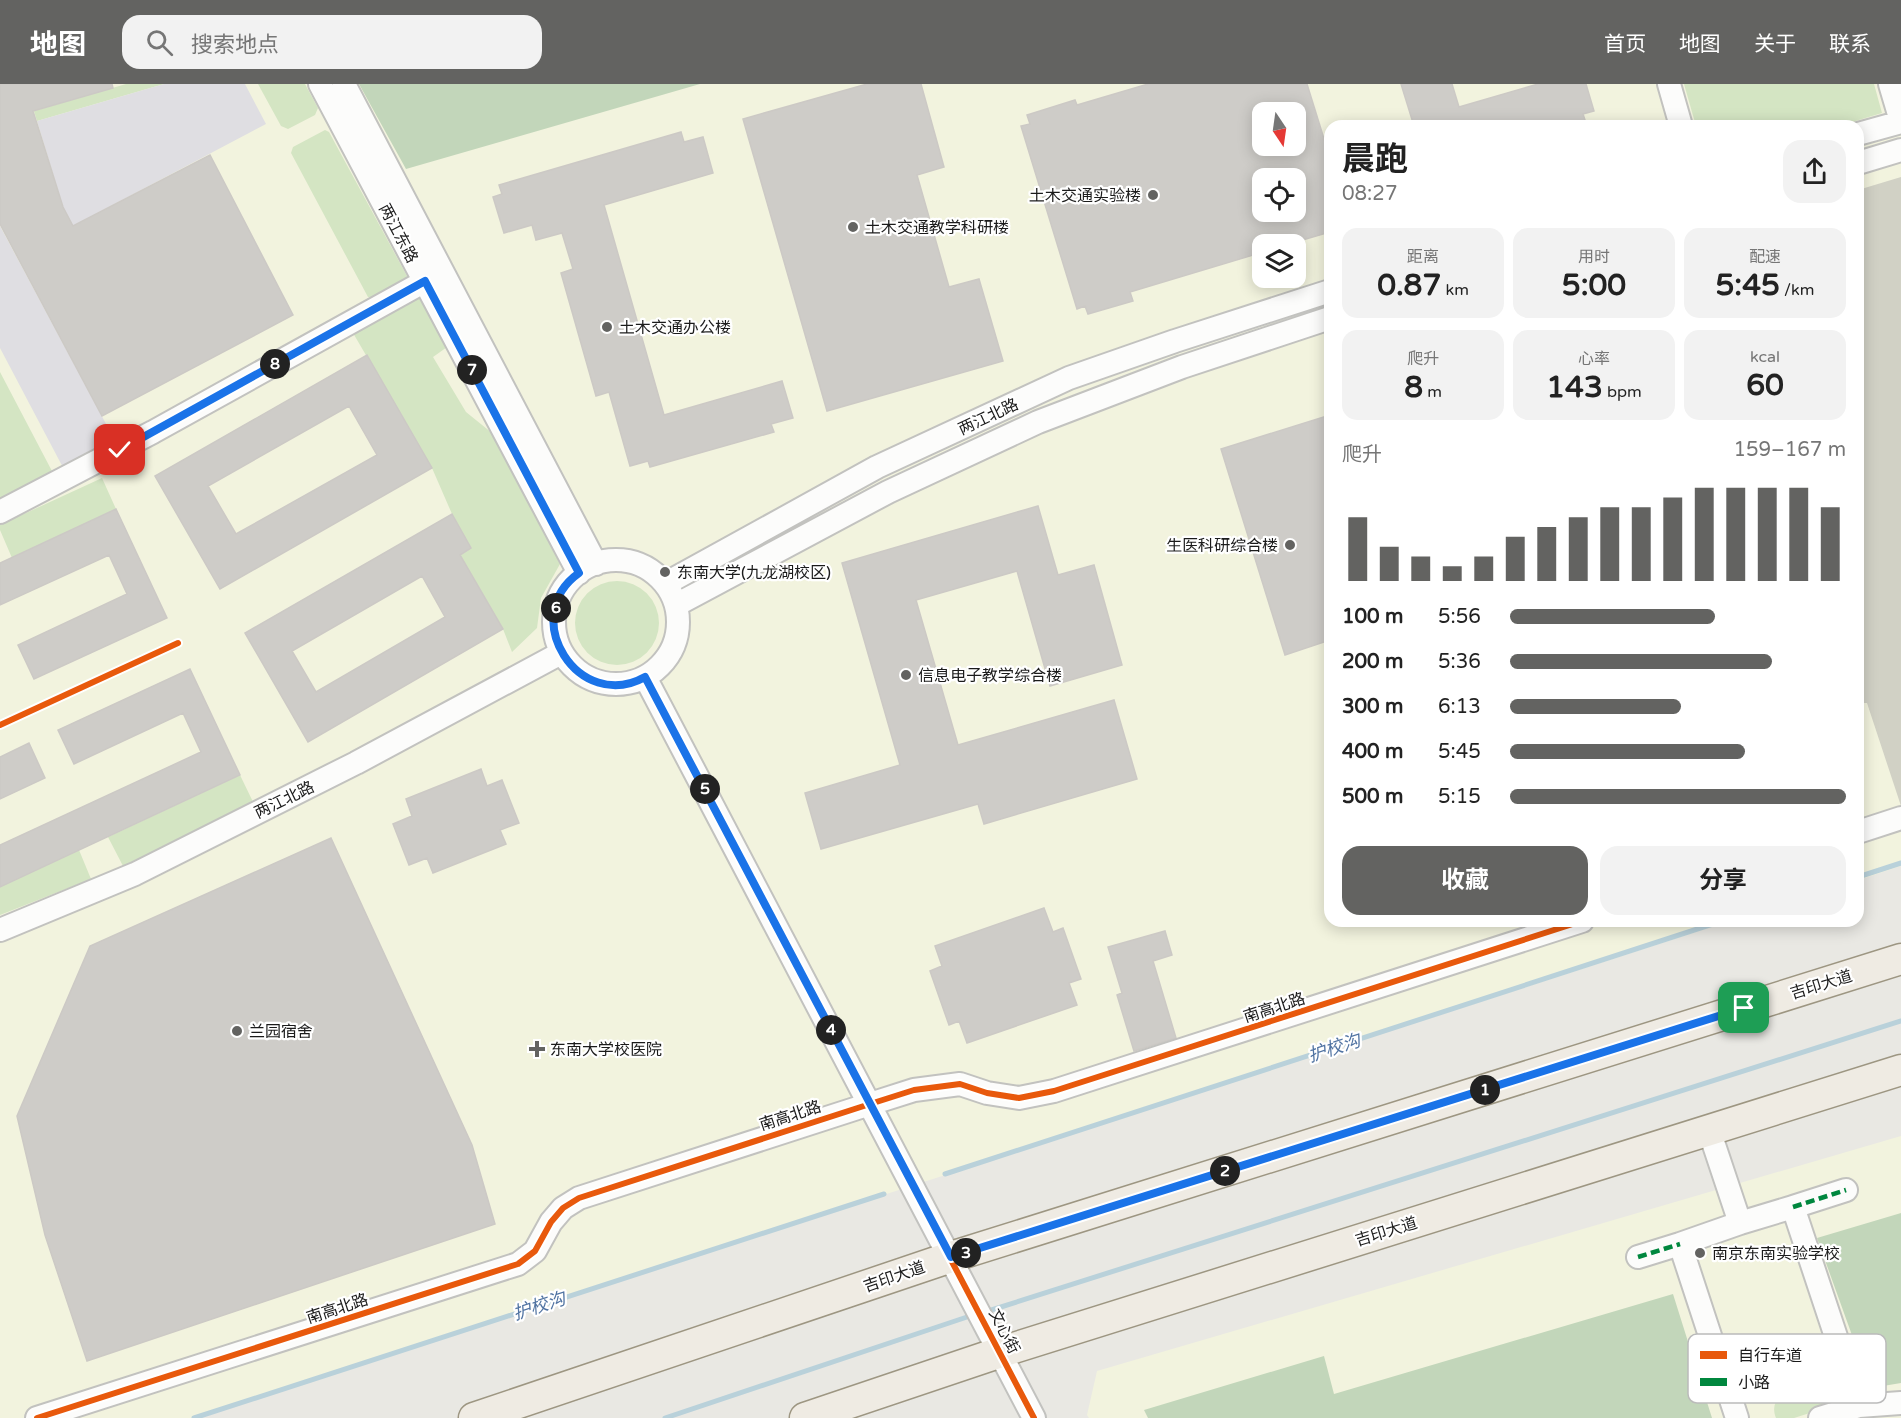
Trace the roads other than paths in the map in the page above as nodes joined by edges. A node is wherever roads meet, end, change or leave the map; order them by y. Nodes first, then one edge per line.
1 (320, 84) edge
2 (344, 84) edge
3 (1669, 84) edge
4 (1890, 84) edge
5 (1679, 120) edge
6 (1901, 121) edge
7 (1864, 132) edge
8 (1901, 150) edge
9 (1864, 161) edge
10 (434, 276) junction
11 (1324, 293) edge
12 (1324, 320) edge
13 (0, 512) edge
14 (587, 569) junction
15 (665, 584) junction
16 (676, 605) junction
17 (561, 653) junction
18 (645, 677) junction
19 (1901, 818) edge
20 (1864, 830) edge
21 (1563, 927) edge
22 (0, 930) edge
23 (1901, 959) edge
24 (1901, 1070) edge
25 (870, 1104) junction
26 (1709, 1130) junction
27 (1846, 1190) dead end
28 (1793, 1207) junction
29 (1740, 1223) junction
30 (1680, 1244) junction
31 (951, 1257) junction
32 (1638, 1257) dead end
33 (1709, 1334) edge
34 (1835, 1334) edge
35 (1001, 1352) junction
36 (1732, 1403) edge
37 (1858, 1403) edge
38 (1901, 1403) edge
39 (1859, 1406) junction
40 (37, 1418) edge
41 (474, 1418) edge
42 (804, 1418) edge
43 (1034, 1418) edge
44 (1737, 1418) edge
45 (1820, 1418) edge

1 - 10 street, 两江东路
2 - 10 street, 两江东路
3 - 5 street
4 - 6 street
6 - 7 street
8 - 9 street
10 - 13 street
10 - 14 street, 两江东路
11 - 15 street, 两江北路
12 - 16 street, 两江北路
14 - 15 street
14 - 17 street
15 - 16 street
16 - 18 street
17 - 18 street
17 - 22 street, 两江北路
18 - 25 street
19 - 20 street
21 - 25 street, 南高北路
23 - 31 main road, 吉印大道
24 - 26 main road, 吉印大道
25 - 31 street
25 - 40 street, 南高北路
26 - 29 street
26 - 35 main road, 吉印大道
27 - 28 street
28 - 29 street
28 - 34 street
29 - 30 street
30 - 32 street
30 - 33 street
31 - 35 street, 文心街
31 - 41 main road, 吉印大道
35 - 42 main road, 吉印大道
35 - 43 street, 文心街
36 - 44 street
37 - 39 street
38 - 39 street
39 - 45 street

